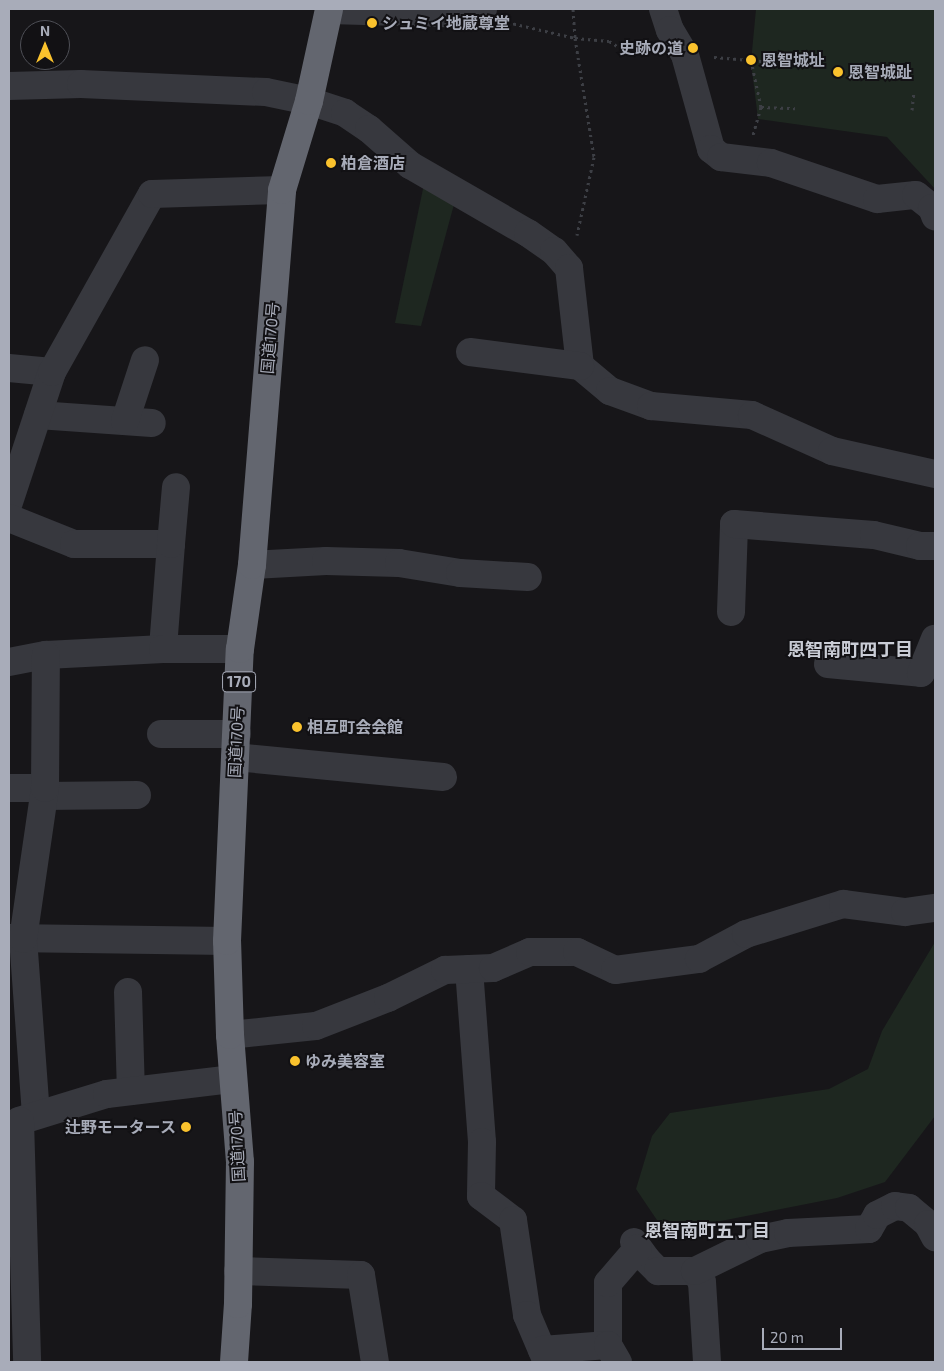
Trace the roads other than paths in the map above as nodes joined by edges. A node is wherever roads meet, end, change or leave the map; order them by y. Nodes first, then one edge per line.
1 (329, 9) edge
2 (664, 9) edge
3 (478, 11) edge
4 (9, 86) edge
5 (309, 101) junction
6 (282, 190) junction
7 (935, 216) edge
8 (470, 352) dead end
9 (145, 360) dead end
10 (580, 366) junction
11 (9, 368) edge
12 (52, 372) junction
13 (38, 415) junction
14 (125, 421) junction
15 (152, 424) dead end
16 (935, 474) edge
17 (176, 487) dead end
18 (9, 502) edge
19 (9, 518) edge
20 (171, 544) junction
21 (935, 546) edge
22 (252, 566) junction
23 (528, 577) dead end
24 (731, 612) dead end
25 (935, 639) edge
26 (163, 649) junction
27 (240, 649) junction
28 (46, 655) junction
29 (9, 662) edge
30 (828, 664) dead end
31 (161, 734) dead end
32 (236, 746) junction
33 (442, 778) dead end
34 (9, 788) edge
35 (45, 792) junction
36 (137, 795) dead end
37 (935, 908) edge
38 (16, 938) edge
39 (227, 941) junction
40 (469, 969) junction
41 (128, 992) dead end
42 (230, 1035) junction
43 (232, 1079) junction
44 (131, 1091) junction
45 (22, 1120) edge
46 (16, 1213) edge
47 (935, 1237) edge
48 (238, 1271) junction
49 (695, 1271) junction
50 (613, 1354) edge
51 (544, 1356) edge
52 (21, 1357) edge
53 (234, 1362) edge
54 (375, 1362) edge
55 (707, 1362) edge

1 - 3 street
1 - 5 highway, 国道170号 / 170
2 - 7 street
4 - 5 street
5 - 6 highway, 国道170号 / 170
5 - 10 street
6 - 12 street
6 - 22 highway, 国道170号 / 170
8 - 10 street
9 - 14 street
10 - 16 street
11 - 12 street
12 - 13 street
13 - 14 street
13 - 18 street
14 - 15 street
17 - 20 street
19 - 20 street
20 - 26 street
21 - 24 street
22 - 23 street
22 - 27 highway, 国道170号 / 170
25 - 30 street
26 - 27 street
26 - 28 street
27 - 32 highway, 国道170号 / 170
28 - 29 street
28 - 35 street
31 - 32 street
32 - 33 street
32 - 39 highway, 国道170号 / 170
34 - 35 street
35 - 36 street
35 - 38 street
37 - 40 street
38 - 39 street
38 - 45 street
39 - 42 highway, 国道170号 / 170
40 - 42 street
40 - 51 street
41 - 44 street
42 - 43 highway, 国道170号 / 170
43 - 44 street
43 - 48 highway, 国道170号 / 170
44 - 45 street
45 - 46 street
46 - 52 street
47 - 49 street
48 - 53 highway, 国道170号 / 170
48 - 54 street
49 - 50 street
49 - 55 street
50 - 51 street

